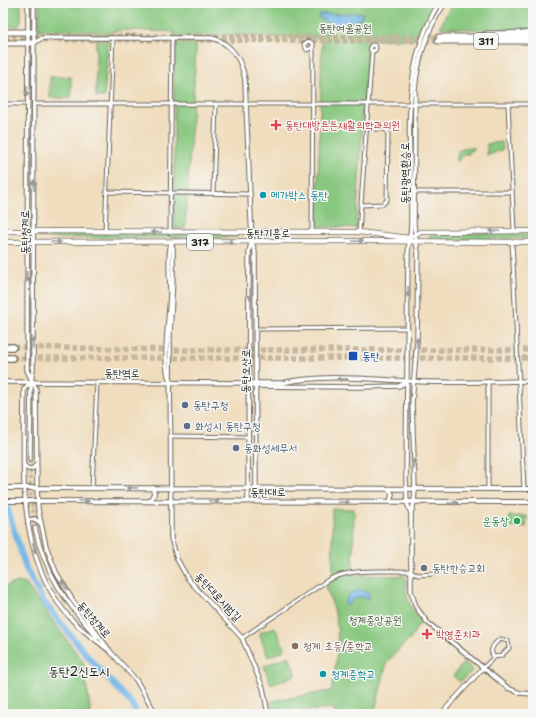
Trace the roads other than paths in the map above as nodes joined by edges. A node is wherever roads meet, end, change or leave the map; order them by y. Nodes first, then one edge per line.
1 (28, 3) edge
2 (34, 3) edge
3 (439, 3) edge
4 (445, 3) edge
5 (27, 32) junction
6 (34, 32) junction
7 (533, 33) edge
8 (452, 37) junction
9 (533, 37) edge
10 (5, 38) edge
11 (42, 38) junction
12 (113, 38) junction
13 (172, 38) junction
14 (27, 43) junction
15 (34, 43) junction
16 (533, 43) edge
17 (313, 47) junction
18 (309, 50) junction
19 (372, 50) dead end
20 (313, 60) junction
21 (3, 104) edge
22 (27, 104) junction
23 (34, 104) junction
24 (410, 104) junction
25 (415, 104) junction
26 (508, 104) junction
27 (533, 104) edge
28 (110, 105) junction
29 (171, 105) junction
30 (216, 105) junction
31 (246, 105) junction
32 (313, 105) junction
33 (368, 105) junction
34 (366, 129) junction
35 (106, 192) junction
36 (414, 192) junction
37 (512, 192) junction
38 (171, 193) junction
39 (213, 193) junction
40 (250, 194) junction
41 (361, 205) junction
42 (5, 231) edge
43 (27, 231) junction
44 (34, 231) junction
45 (251, 231) junction
46 (312, 231) junction
47 (432, 231) junction
48 (514, 231) junction
49 (105, 232) junction
50 (170, 232) junction
51 (359, 232) junction
52 (533, 232) edge
53 (417, 234) junction
54 (409, 240) junction
55 (5, 242) edge
56 (27, 242) junction
57 (34, 242) junction
58 (172, 242) junction
59 (252, 242) junction
60 (417, 242) junction
61 (430, 242) junction
62 (512, 242) junction
63 (533, 242) edge
64 (408, 328) junction
65 (256, 329) junction
66 (13, 346) tunnel mouth
67 (3, 347) edge
68 (3, 358) edge
69 (12, 358) tunnel mouth
70 (381, 380) junction
71 (488, 381) junction
72 (519, 381) junction
73 (533, 381) edge
74 (3, 382) edge
75 (31, 382) junction
76 (98, 382) junction
77 (408, 382) junction
78 (414, 382) junction
79 (170, 383) junction
80 (249, 385) junction
81 (255, 385) junction
82 (381, 386) junction
83 (410, 402) junction
84 (170, 436) junction
85 (249, 437) junction
86 (30, 460) tunnel mouth
87 (36, 464) junction
88 (24, 465) junction
89 (248, 471) junction
90 (256, 471) junction
91 (3, 488) edge
92 (25, 488) junction
93 (37, 488) junction
94 (92, 488) junction
95 (153, 488) junction
96 (170, 488) junction
97 (248, 488) junction
98 (256, 488) junction
99 (389, 489) junction
100 (406, 489) junction
101 (415, 489) junction
102 (488, 489) junction
103 (524, 489) junction
104 (533, 489) edge
105 (3, 501) edge
106 (26, 501) junction
107 (38, 501) junction
108 (150, 501) junction
109 (170, 501) junction
110 (248, 501) junction
111 (256, 501) junction
112 (390, 502) junction
113 (533, 502) edge
114 (407, 503) junction
115 (414, 503) junction
116 (411, 514) junction
117 (28, 523) junction
118 (41, 524) junction
119 (35, 528) tunnel mouth
120 (411, 572) junction
121 (433, 574) dead end
122 (242, 638) junction
123 (110, 652) junction
124 (494, 657) junction
125 (483, 668) junction
126 (533, 694) edge
127 (156, 714) edge
128 (268, 714) edge
129 (441, 714) edge

1 - 5 street
2 - 6 street, 동탄청계로
3 - 24 street, 동탄광역환승로
4 - 25 street, 동탄광역환승로
5 - 6 highway
5 - 10 highway
5 - 14 street
6 - 11 street
6 - 15 street, 동탄청계로
7 - 8 highway
8 - 9 highway, 311
8 - 16 highway, 311
10 - 14 highway
11 - 12 street
11 - 15 street
12 - 13 street
12 - 28 street
13 - 29 street
13 - 31 street, 동탄오산로
14 - 15 highway
14 -> 22 street
15 - 23 street, 동탄청계로
17 - 18 street
17 - 18 street
17 - 20 street
18 - 20 street
19 - 33 street
20 - 32 street
21 - 22 street
22 - 43 street
23 - 28 street
44 -> 23 street, 동탄청계로
24 - 25 street
24 - 33 street
24 - 54 street, 동탄광역환승로
25 - 26 street
25 - 36 street, 동탄광역환승로
26 - 27 street
26 - 37 street
28 - 29 street
28 - 35 street
29 - 30 street
29 - 38 street
30 - 31 street
30 - 39 street
31 - 32 street
31 - 40 street, 동탄오산로
32 - 33 street
32 - 46 street
33 - 34 street
34 - 41 street
34 - 41 street
35 - 38 street
35 - 49 street
36 - 37 street
36 - 53 street, 동탄광역환승로
37 - 48 street
38 - 39 street
38 - 50 street
39 - 40 street
40 - 45 street, 동탄오산로
41 - 51 street
42 - 43 main road, 동탄기흥로 / 317
42 - 55 main road
43 - 44 main road, 동탄기흥로 / 317
43 - 56 street
44 - 49 main road, 동탄기흥로 / 317
44 - 57 street, 동탄청계로
45 - 46 main road, 동탄기흥로 / 317
45 - 50 main road, 동탄기흥로 / 317
45 - 59 street, 동탄오산로
46 - 51 main road, 동탄기흥로 / 317
48 -> 47 main road, 동탄기흥로 / 317
47 - 53 main road, 동탄기흥로 / 317
47 - 61 main road
48 - 52 main road, 동탄기흥로 / 317
50 -> 49 main road, 동탄기흥로 / 317
51 - 54 main road, 동탄기흥로 / 317
53 - 54 main road, 동탄기흥로 / 317
53 - 60 street, 동탄광역환승로
59 -> 54 main road, 동탄기흥로 / 317
54 - 60 main road, 동탄기흥로 / 317
54 -> 64 street, 동탄광역환승로
55 - 56 main road, 동탄기흥로 / 317
56 - 57 main road, 동탄기흥로 / 317
56 -> 75 street
57 -> 58 main road, 동탄기흥로 / 317
75 -> 57 street, 동탄청계로
58 -> 59 main road, 동탄기흥로 / 317
58 - 79 street, 동탄대로시범길
59 - 65 street, 동탄오산로
59 -> 80 street, 동탄오산로
60 - 61 main road, 동탄기흥로 / 317
78 -> 60 street, 동탄광역환승로
61 - 62 main road, 동탄기흥로 / 317
62 - 63 main road, 동탄기흥로 / 317
62 - 72 street
64 - 65 street
64 - 77 street
65 - 81 street, 동탄오산로
66 - 67 highway
68 - 69 highway
70 - 77 street, 동탄역로
70 -> 81 street, 동탄역로
70 - 82 street
71 - 72 street, 동탄역로
71 - 78 street, 동탄역로
71 - 102 street
72 - 73 street, 동탄역로
72 - 103 street
74 - 75 street, 동탄역로
75 - 76 street, 동탄역로
75 - 86 street, 동탄청계로
75 - 87 street
75 - 88 street
76 - 79 street, 동탄역로
76 - 94 street
77 - 78 street, 동탄역로
77 - 82 street, 동탄역로
77 - 83 street
78 - 83 street
79 - 80 street, 동탄역로
79 - 84 street, 동탄대로시범길
80 - 81 street, 동탄역로
80 - 85 street, 동탄오산로
81 - 82 street, 동탄역로
81 - 90 street, 동탄오산로
83 - 100 street
101 -> 83 street
84 - 85 street
84 - 96 street, 동탄대로시범길
85 - 89 street, 동탄오산로
87 - 88 street
87 - 93 street
88 - 92 street
89 - 90 street
89 - 97 street, 동탄오산로
90 - 98 street, 동탄오산로
91 - 92 main road, 동탄대로
92 - 93 main road, 동탄대로
92 - 106 street
93 - 94 main road, 동탄대로
93 - 107 street
95 -> 94 main road, 동탄대로
95 - 96 main road, 동탄대로
95 - 108 main road
96 - 97 main road, 동탄대로
96 - 109 street, 동탄대로시범길
97 - 98 main road, 동탄대로
97 - 110 street, 동탄오산로
98 - 99 main road, 동탄대로
98 - 111 street, 동탄오산로
99 - 100 main road, 동탄대로
99 - 112 street
100 - 101 main road, 동탄대로
100 - 114 street
101 - 102 main road, 동탄대로
101 - 115 street
102 - 103 main road, 동탄대로
103 - 104 main road, 동탄대로
105 - 106 main road, 동탄대로
106 - 107 main road, 동탄대로
106 - 117 street
107 -> 108 main road, 동탄대로
107 - 118 street
108 - 109 main road, 동탄대로
109 -> 110 main road, 동탄대로
109 - 122 street, 동탄대로시범길
110 - 111 main road, 동탄대로
111 -> 112 main road, 동탄대로
112 - 114 main road, 동탄대로
115 -> 113 main road, 동탄대로
114 - 115 main road, 동탄대로
114 - 116 street
115 - 116 street
116 - 120 street
117 - 118 street
117 -> 123 street
123 -> 118 street
119 - 123 street, 동탄청계로
120 - 121 street
120 - 122 street
120 - 125 street
122 - 128 street, 동탄대로시범길
123 - 127 street, 동탄청계로
124 - 124 street
124 - 125 street
125 - 126 street
125 - 129 street

